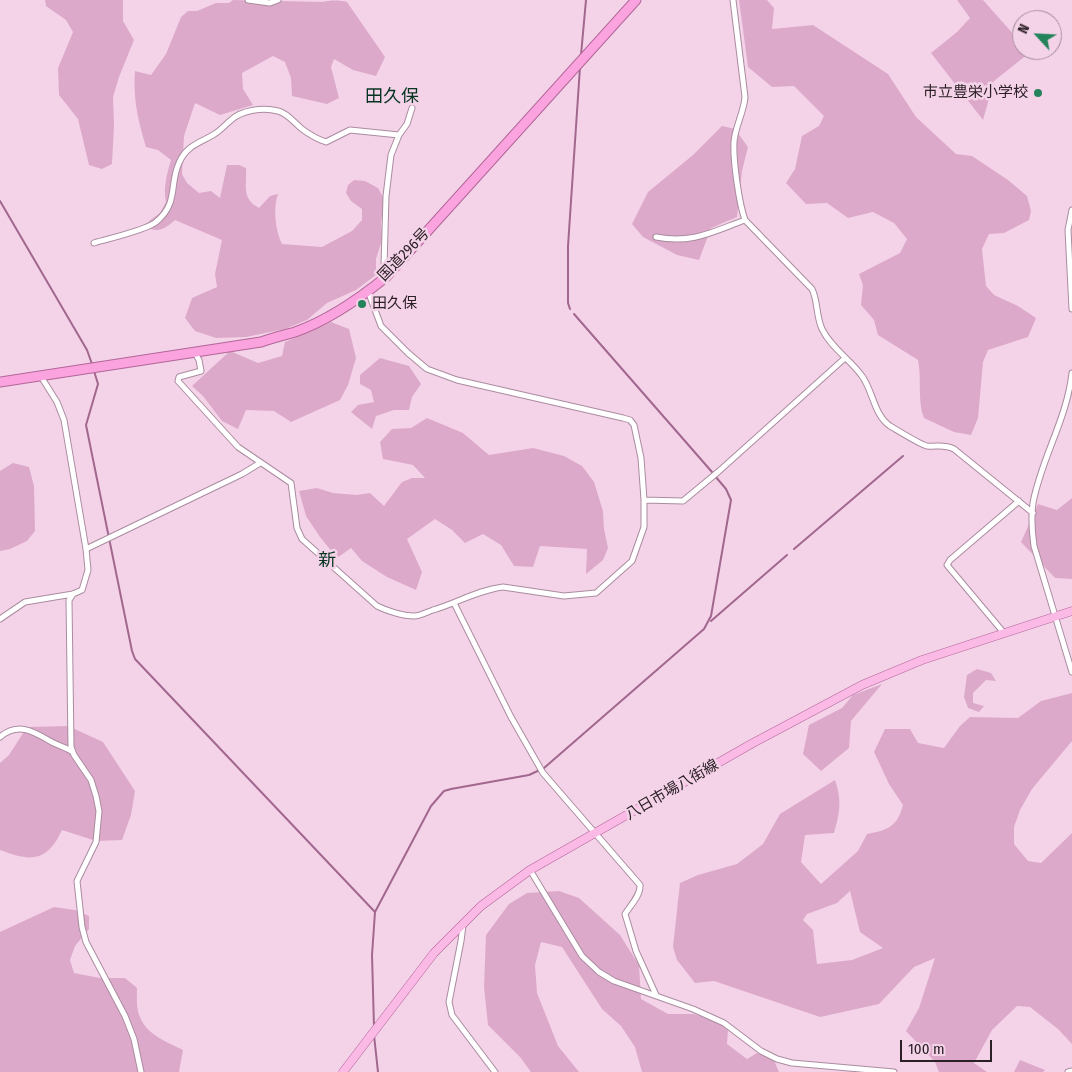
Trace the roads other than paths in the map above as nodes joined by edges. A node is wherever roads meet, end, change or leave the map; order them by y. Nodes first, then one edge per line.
1 (248, 0) edge
2 (278, 0) edge
3 (636, 0) edge
4 (733, 0) edge
5 (412, 108) dead end
6 (399, 134) junction
7 (1072, 210) edge
8 (745, 220) junction
9 (656, 237) dead end
10 (94, 243) dead end
11 (386, 277) junction
12 (368, 292) junction
13 (1072, 309) edge
14 (195, 353) junction
15 (845, 358) junction
16 (1072, 373) edge
17 (40, 375) junction
18 (0, 382) edge
19 (260, 463) junction
20 (644, 500) junction
21 (1019, 501) junction
22 (1032, 513) junction
23 (86, 549) junction
24 (73, 594) junction
25 (454, 604) junction
26 (1072, 611) edge
27 (1056, 616) junction
28 (0, 619) edge
29 (1004, 633) junction
30 (1072, 672) edge
31 (0, 737) edge
32 (71, 751) junction
33 (596, 833) junction
34 (530, 870) junction
35 (463, 922) junction
36 (656, 995) junction
37 (1072, 1071) edge
38 (141, 1072) edge
39 (343, 1072) edge
40 (495, 1072) edge
41 (894, 1072) edge
42 (1068, 1072) edge

1 - 2 street
3 - 11 highway, 国道296号
4 - 8 street
5 - 6 street
6 - 10 street
6 - 11 street
7 - 13 street
8 - 9 street
8 - 15 street
11 - 12 highway, 国道296号
12 - 14 highway, 国道296号
12 - 20 street
14 - 17 highway, 国道296号
14 - 19 street
15 - 20 street
15 - 21 street
16 - 22 street
17 - 18 highway, 国道296号
17 - 23 street
19 - 23 street
19 - 25 street
20 - 25 street
21 - 22 street
21 - 29 street
22 - 27 street
23 - 24 street
24 - 28 street
24 - 32 street
25 - 33 street
26 - 27 main road, 八日市場八街線
27 - 29 main road, 八日市場八街線
27 - 30 street
29 - 33 main road, 八日市場八街線
31 - 32 street
32 - 38 street
33 - 34 main road, 八日市場八街線
33 - 36 street
34 - 35 main road, 八日市場八街線
34 - 36 street
35 - 39 main road, 八日市場八街線
35 - 40 street
36 - 41 street
37 - 42 street

